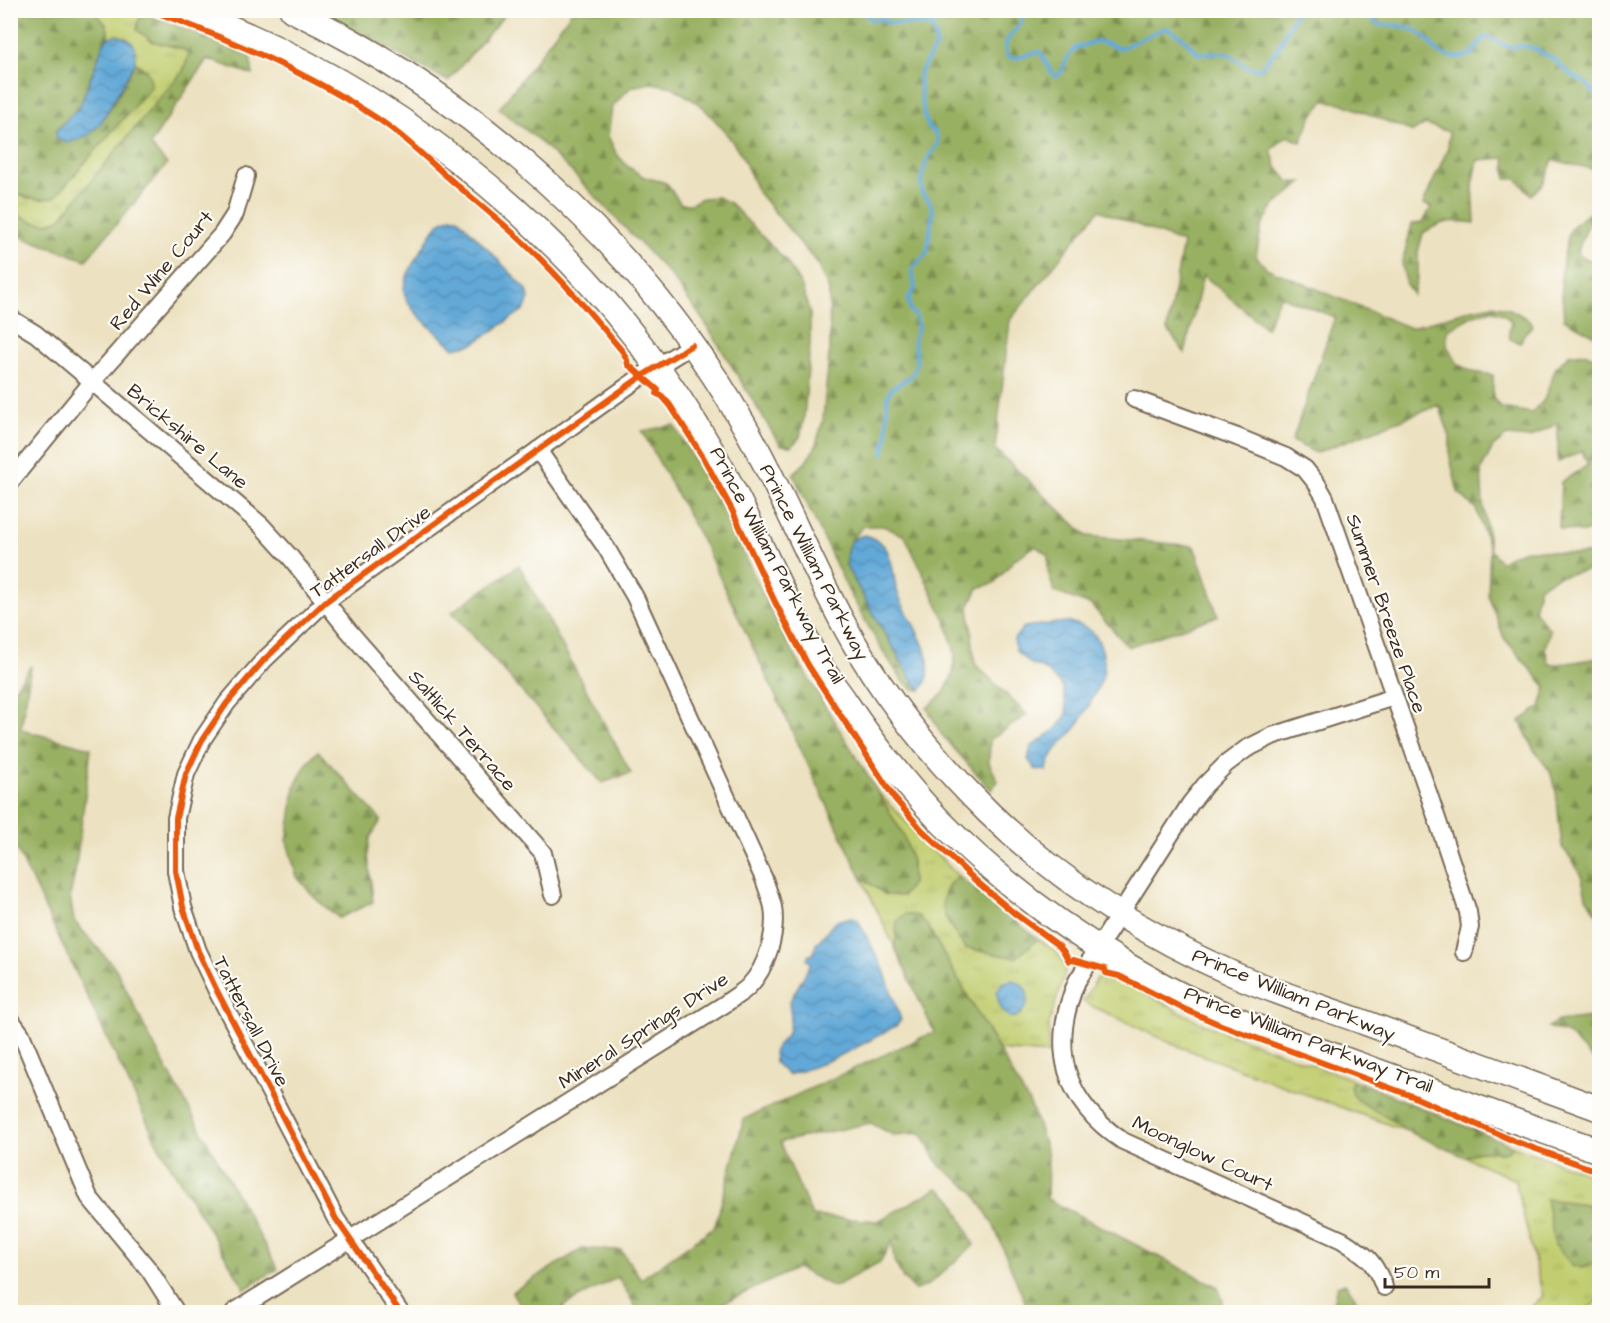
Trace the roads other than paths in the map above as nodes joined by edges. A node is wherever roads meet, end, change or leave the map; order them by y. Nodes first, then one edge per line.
1 (186, 10) edge
2 (292, 10) edge
3 (246, 176) dead end
4 (10, 318) edge
5 (692, 345) junction
6 (657, 367) junction
7 (92, 382) junction
8 (1134, 399) dead end
9 (538, 450) junction
10 (10, 482) edge
11 (325, 602) junction
12 (1394, 697) junction
13 (553, 895) dead end
14 (1119, 914) junction
15 (1098, 948) junction
16 (1464, 952) dead end
17 (10, 1019) edge
18 (1599, 1109) edge
19 (1599, 1151) edge
20 (349, 1240) junction
21 (1384, 1287) dead end
22 (176, 1312) edge
23 (234, 1312) edge
24 (400, 1312) edge

1 - 6 highway, Prince William Parkway
2 - 5 highway, Prince William Parkway
3 - 7 street, Red Wine Court
4 - 7 street, Brickshire Lane
5 - 6 street, Tattersall Drive
5 - 14 highway, Prince William Parkway
6 - 9 street, Tattersall Drive
6 - 15 highway, Prince William Parkway
7 - 10 street, Red Wine Court
7 - 11 street, Brickshire Lane
8 - 12 street, Summer Breeze Place
9 - 11 street, Tattersall Drive
9 - 20 street, Mineral Springs Drive
11 - 13 street, Saltlick Terrace
11 - 20 street, Tattersall Drive
12 - 14 street, Moonglow Court
12 - 16 street, Summer Breeze Place
14 - 15 street, Moonglow Court
14 - 18 highway, Prince William Parkway
15 - 19 highway, Prince William Parkway
15 - 21 street, Moonglow Court
17 - 22 street
20 - 23 street, Mineral Springs Drive
20 - 24 street, Tattersall Drive

